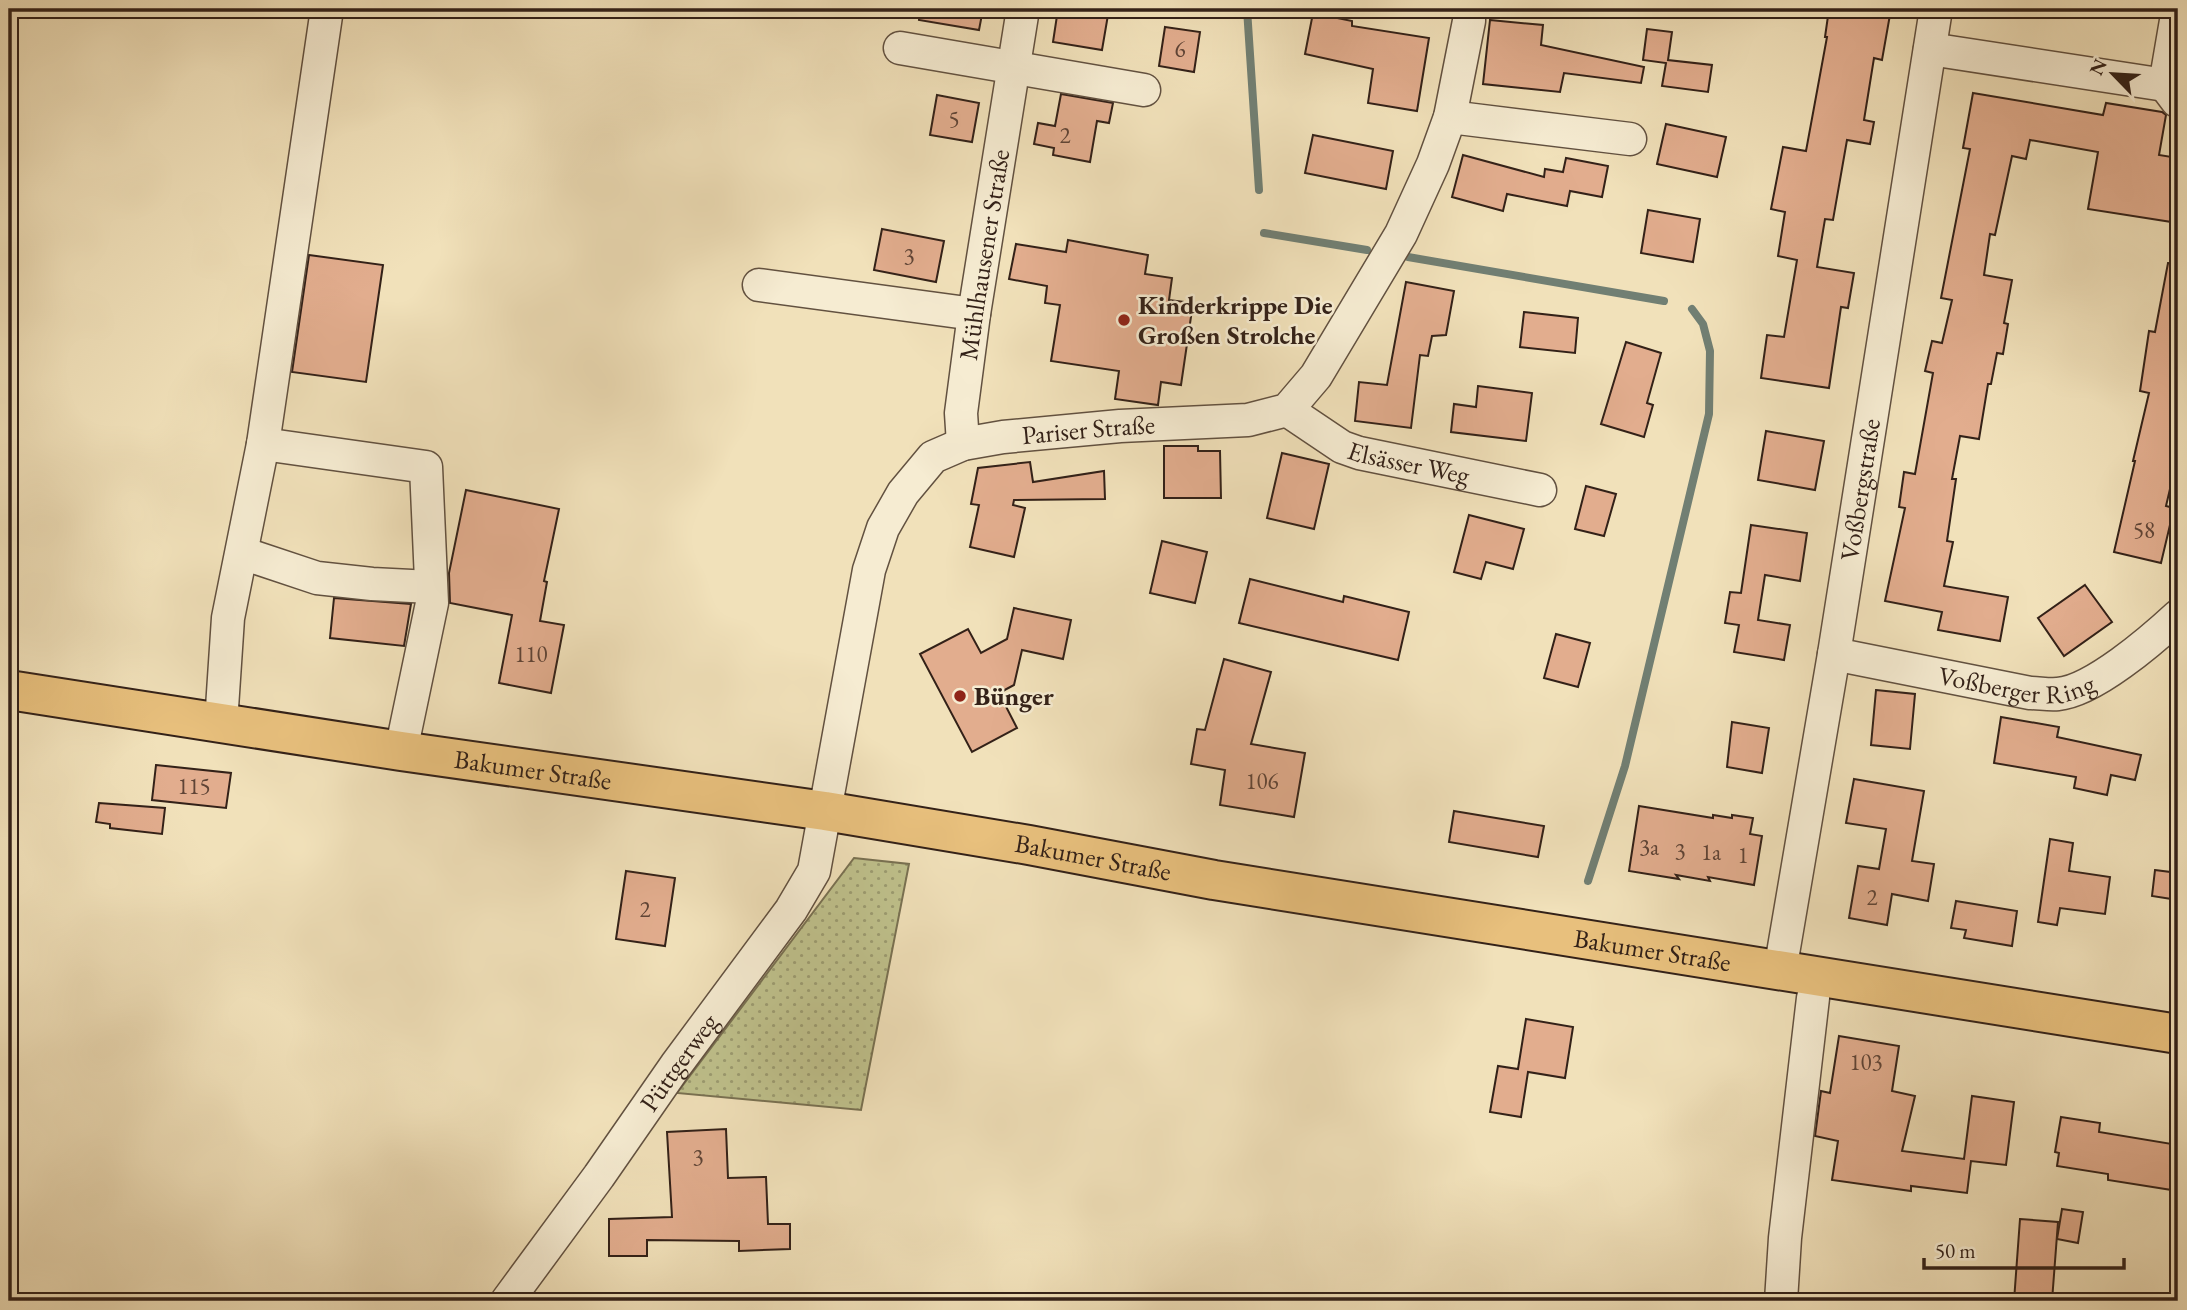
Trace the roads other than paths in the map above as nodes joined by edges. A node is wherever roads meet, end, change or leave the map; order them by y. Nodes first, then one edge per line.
1 (327, 9) edge
2 (1023, 9) edge
3 (1469, 9) edge
4 (1936, 9) edge
5 (2178, 9) edge
6 (900, 48) dead end
7 (1930, 49) junction
8 (1014, 68) junction
9 (1144, 90) dead end
10 (2172, 93) edge
11 (1450, 117) junction
12 (1630, 139) dead end
13 (759, 285) dead end
14 (974, 314) junction
15 (1287, 410) junction
16 (263, 444) junction
17 (963, 444) junction
18 (1540, 490) dead end
19 (242, 553) junction
20 (431, 587) junction
21 (2178, 616) edge
22 (1834, 654) junction
23 (9, 690) edge
24 (220, 723) junction
25 (401, 751) junction
26 (825, 811) junction
27 (1780, 971) junction
28 (1813, 998) dead end
29 (2178, 1034) edge
30 (507, 1301) edge
31 (1781, 1301) edge

1 - 16 street
2 - 8 street, Mühlhausener Straße
3 - 11 street
4 - 7 street, Voßbergstraße
5 - 10 street
6 - 8 street
7 - 10 street
7 - 22 street, Voßbergstraße
8 - 9 street
8 - 14 street, Mühlhausener Straße
11 - 12 street
11 - 15 street
13 - 14 street
14 - 17 street, Mühlhausener Straße
15 - 17 street, Pariser Straße
15 - 18 street, Elsässer Weg
16 - 19 street
16 - 20 street
17 - 26 street, Pariser Straße
19 - 20 street
19 - 24 street
20 - 25 street
21 - 22 street, Voßberger Ring
22 - 27 street, Voßbergstraße
23 - 24 main road, Bakumer Straße
24 - 25 main road, Bakumer Straße
25 - 26 main road, Bakumer Straße
26 - 27 main road, Bakumer Straße
26 - 30 street, Püttgerweg
27 - 29 main road, Bakumer Straße
28 - 31 street

